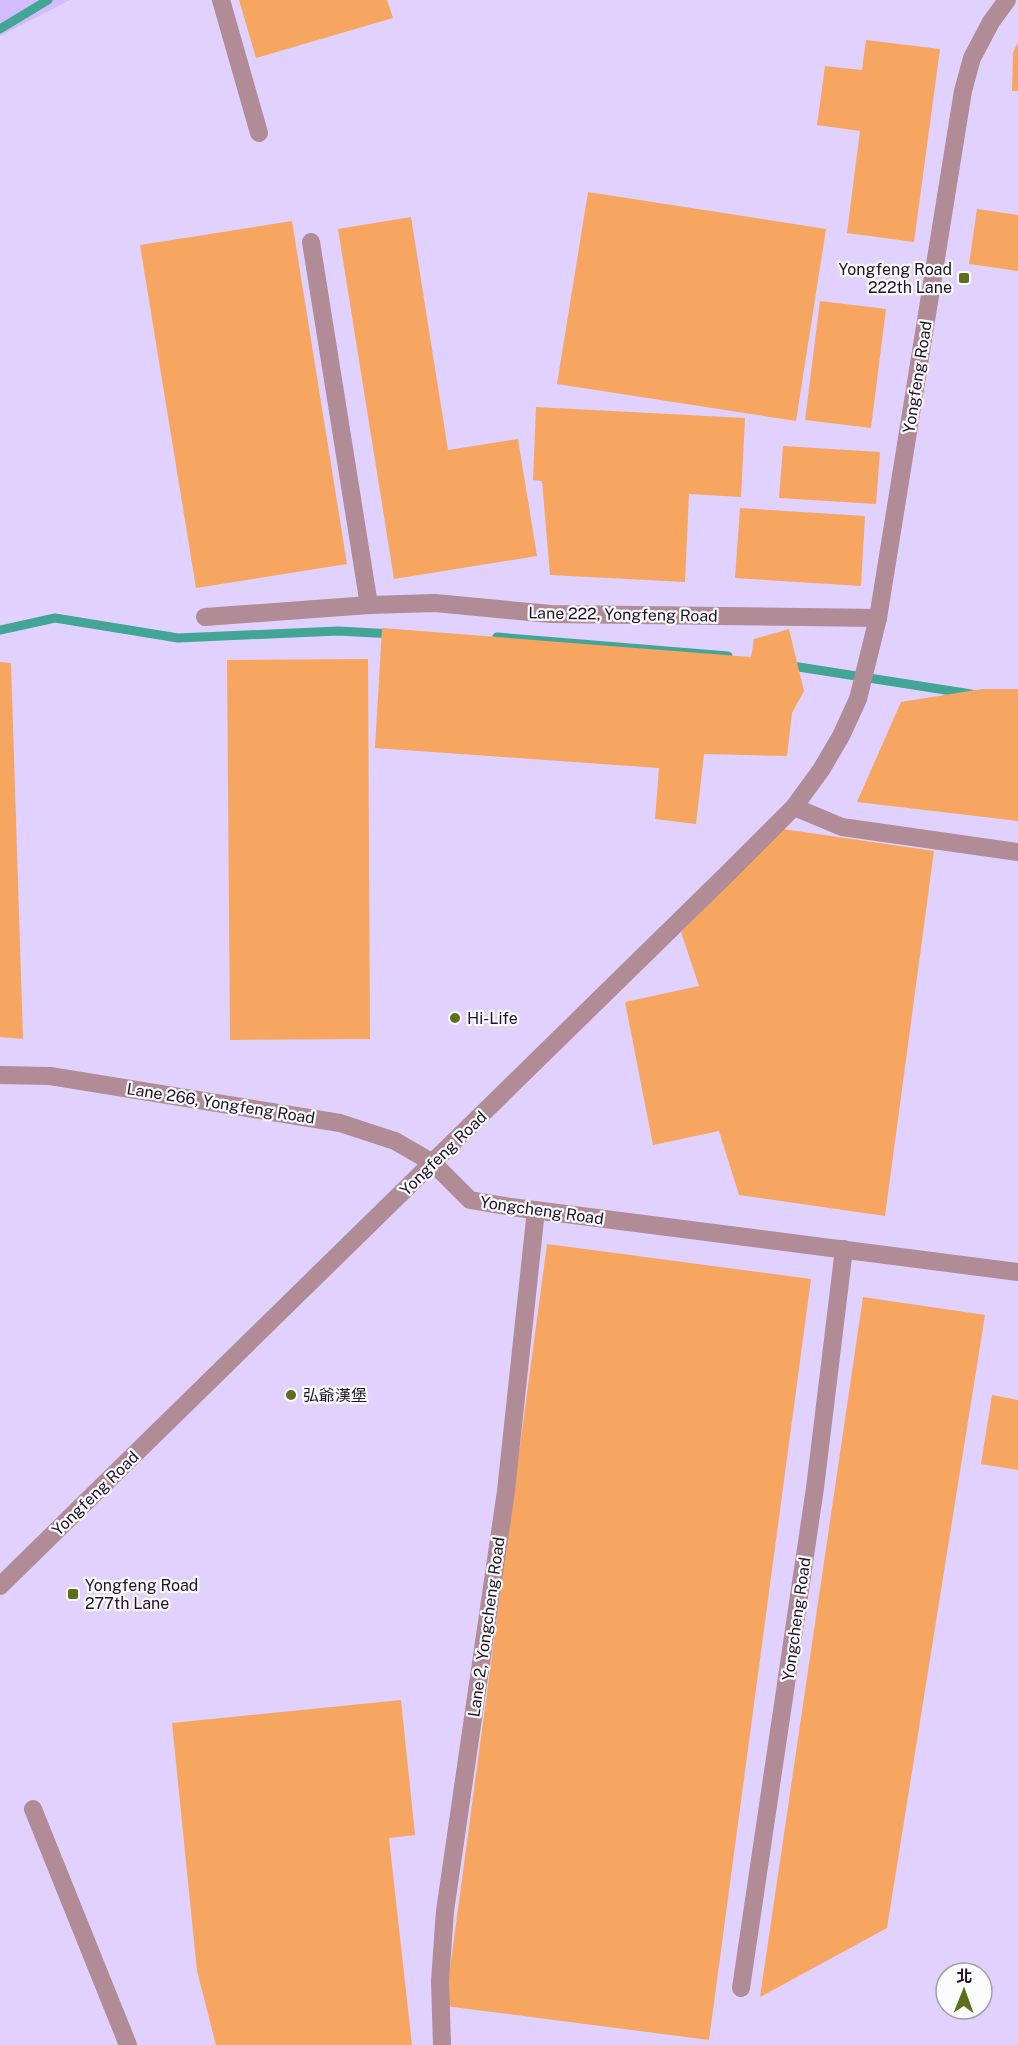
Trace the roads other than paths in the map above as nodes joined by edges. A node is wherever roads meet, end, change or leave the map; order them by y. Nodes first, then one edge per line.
1 (221, 0) edge
2 (1007, 0) edge
3 (259, 133) dead end
4 (311, 242) dead end
5 (369, 605) junction
6 (205, 617) dead end
7 (878, 618) junction
8 (794, 807) junction
9 (1018, 852) edge
10 (0, 1075) edge
11 (433, 1163) junction
12 (536, 1210) junction
13 (844, 1249) junction
14 (1018, 1272) edge
15 (0, 1586) edge
16 (33, 1809) dead end
17 (741, 1988) dead end
18 (128, 2045) edge
19 (442, 2045) edge

1 - 3 street
2 - 7 street, Yongfeng Road
4 - 5 street
5 - 6 street, Lane 222, Yongfeng Road
5 - 7 street, Lane 222, Yongfeng Road
7 - 8 street, Yongfeng Road
8 - 9 street
8 - 11 street, Yongfeng Road
10 - 11 street, Lane 266, Yongfeng Road
11 - 12 street, Yongcheng Road
11 - 15 street, Yongfeng Road
12 - 13 street, Yongcheng Road
12 - 19 street, Lane 2, Yongcheng Road
13 - 14 street, Yongcheng Road
13 - 17 street, Yongcheng Road
16 - 18 street

